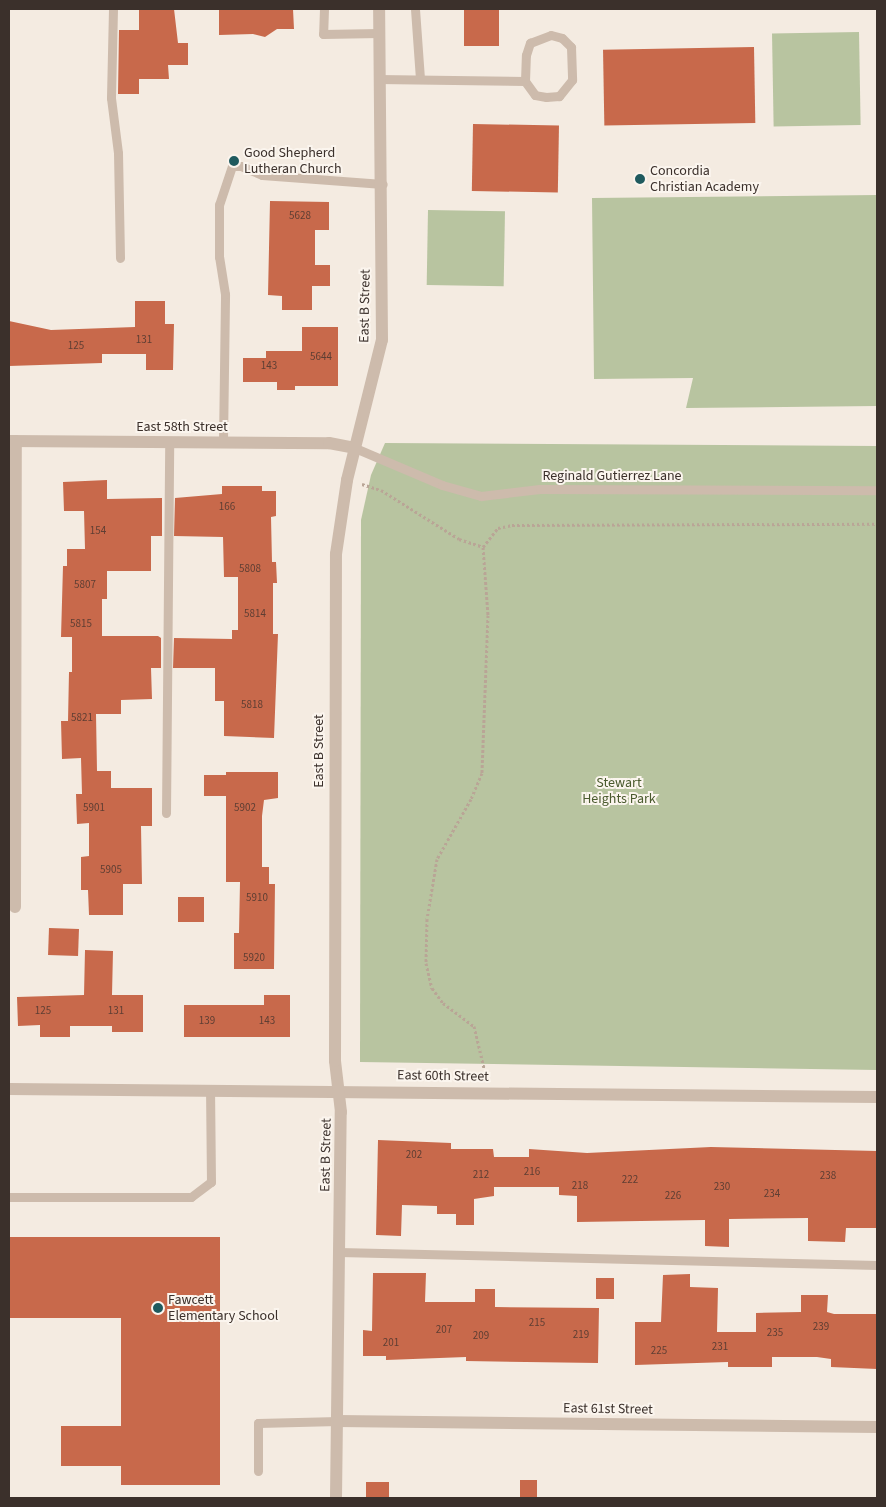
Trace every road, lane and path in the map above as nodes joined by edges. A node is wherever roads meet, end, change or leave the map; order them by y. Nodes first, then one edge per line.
1 (112, 9) edge
2 (324, 9) edge
3 (378, 9) edge
4 (415, 9) edge
5 (379, 32) junction
6 (378, 78) junction
7 (420, 79) junction
8 (524, 81) junction
9 (382, 184) junction
10 (120, 258) dead end
11 (12, 441) edge
12 (169, 442) junction
13 (223, 442) junction
14 (355, 448) junction
15 (347, 480) junction
16 (877, 490) edge
17 (877, 524) edge
18 (483, 547) junction
19 (166, 813) dead end
20 (14, 907) dead end
21 (484, 1068) dead end
22 (9, 1089) edge
23 (336, 1089) junction
24 (210, 1090) junction
25 (877, 1097) edge
26 (9, 1197) edge
27 (339, 1252) junction
28 (877, 1265) edge
29 (338, 1421) junction
30 (877, 1427) edge
31 (258, 1471) dead end
32 (336, 1498) edge

1 - 10 lane
2 - 5 lane
3 - 5 street, East B Street
4 - 7 lane
5 - 6 street, East B Street
6 - 7 lane
6 - 9 street, East B Street
7 - 8 lane
8 - 8 lane
9 - 13 lane
9 - 14 street, East B Street
11 - 12 street, East 58th Street
11 - 20 street
12 - 13 street, East 58th Street
12 - 19 lane
13 - 14 street, East 58th Street
14 - 15 street, East B Street
14 - 16 lane, Reginald Gutierrez Lane
15 - 18 path
15 - 23 street, East B Street
17 - 18 path
18 - 21 path
22 - 24 street, East 60th Street
23 - 24 street, East 60th Street
23 - 25 street, East 60th Street
23 - 27 street, East B Street
24 - 26 lane
27 - 28 lane
27 - 29 street, East B Street
29 - 30 street, East 61st Street
29 - 31 lane
29 - 32 street, East B Street

